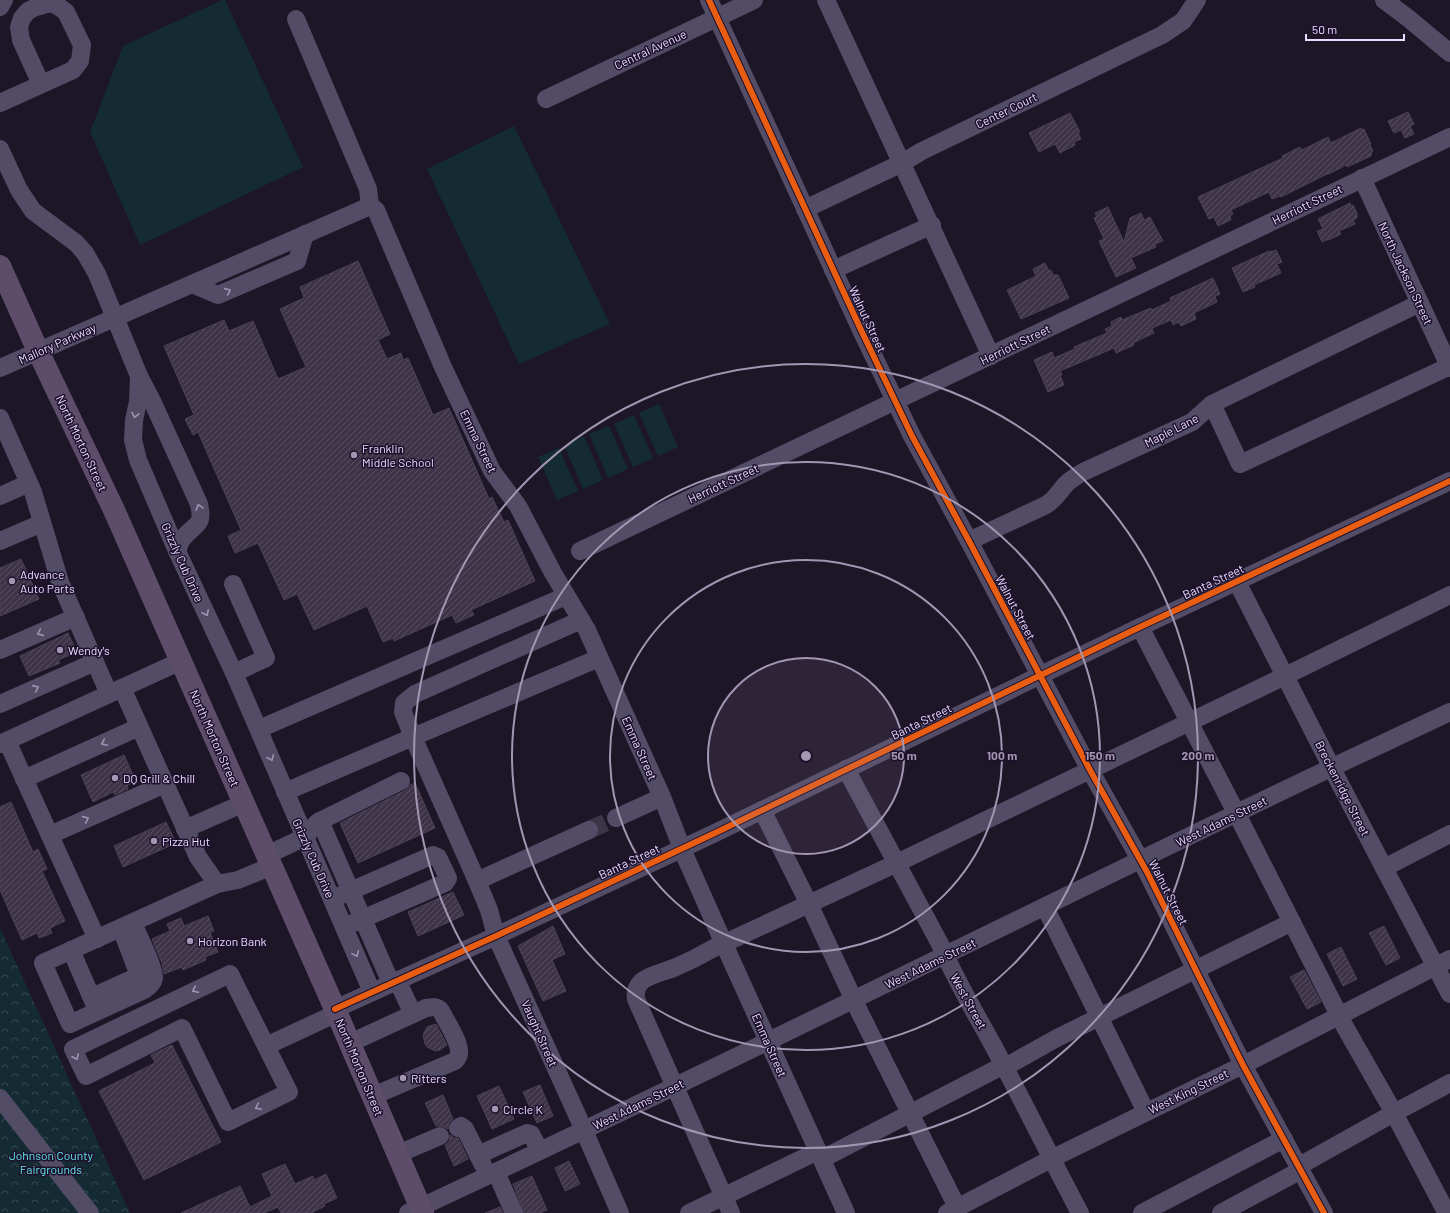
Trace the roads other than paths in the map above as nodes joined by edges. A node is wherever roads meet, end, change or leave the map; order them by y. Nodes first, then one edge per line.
1 (4, 0) edge
2 (710, 0) edge
3 (754, 0) edge
4 (826, 0) edge
5 (1197, 0) edge
6 (1384, 0) edge
7 (0, 7) edge
8 (717, 17) junction
9 (296, 19) dead end
10 (1450, 53) edge
11 (41, 84) dead end
12 (546, 99) dead end
13 (0, 102) edge
14 (1450, 137) edge
15 (0, 149) edge
16 (902, 163) junction
17 (1362, 178) junction
18 (370, 206) junction
19 (805, 209) junction
20 (932, 226) junction
21 (0, 266) edge
22 (833, 270) junction
23 (1420, 304) junction
24 (114, 318) junction
25 (38, 351) junction
26 (991, 356) junction
27 (1450, 367) edge
28 (0, 368) edge
29 (139, 376) junction
30 (895, 401) junction
31 (1212, 404) junction
32 (0, 418) edge
33 (1450, 481) edge
34 (29, 483) junction
35 (0, 496) edge
36 (42, 523) junction
37 (0, 541) edge
38 (969, 541) junction
39 (177, 551) junction
40 (580, 551) dead end
41 (1237, 582) junction
42 (233, 584) dead end
43 (1450, 595) edge
44 (566, 596) junction
45 (76, 617) junction
46 (581, 620) junction
47 (1140, 627) junction
48 (0, 650) edge
49 (600, 658) junction
50 (95, 662) junction
51 (181, 662) junction
52 (234, 673) junction
53 (1040, 676) junction
54 (1285, 676) junction
55 (115, 691) junction
56 (0, 704) edge
57 (1450, 712) edge
58 (1190, 722) junction
59 (139, 727) junction
60 (259, 729) junction
61 (413, 737) junction
62 (4, 742) edge
63 (1332, 768) junction
64 (846, 769) junction
65 (1090, 770) junction
66 (24, 779) junction
67 (401, 781) dead end
68 (165, 784) junction
69 (285, 792) junction
70 (662, 797) junction
71 (244, 803) junction
72 (762, 810) junction
73 (1237, 813) junction
74 (616, 818) tunnel mouth
75 (320, 821) junction
76 (185, 829) junction
77 (589, 830) tunnel mouth
78 (1450, 834) edge
79 (50, 835) junction
80 (305, 837) junction
81 (682, 848) junction
82 (1141, 860) junction
83 (269, 861) junction
84 (897, 863) junction
85 (1384, 868) junction
86 (477, 881) junction
87 (217, 884) junction
88 (351, 891) junction
89 (332, 898) junction
90 (809, 904) junction
91 (1045, 907) junction
92 (363, 919) junction
93 (1292, 922) junction
94 (344, 927) junction
95 (117, 930) junction
96 (496, 936) junction
97 (724, 944) junction
98 (71, 950) junction
99 (945, 956) junction
100 (1443, 962) edge
101 (1196, 970) junction
102 (394, 982) junction
103 (372, 992) junction
104 (1450, 994) edge
105 (93, 1000) junction
106 (854, 1000) junction
107 (336, 1012) junction
108 (413, 1014) junction
109 (1339, 1015) junction
110 (1099, 1018) junction
111 (768, 1041) junction
112 (350, 1043) junction
113 (266, 1046) junction
114 (1244, 1064) junction
115 (1004, 1066) junction
116 (1450, 1084) edge
117 (674, 1086) junction
118 (373, 1096) junction
119 (0, 1098) edge
120 (1146, 1112) junction
121 (911, 1113) junction
122 (1394, 1113) junction
123 (458, 1128) dead end
124 (584, 1130) junction
125 (440, 1136) dead end
126 (1284, 1139) junction
127 (540, 1151) junction
128 (398, 1154) junction
129 (478, 1155) junction
130 (820, 1155) junction
131 (1051, 1159) junction
132 (1300, 1168) junction
133 (492, 1174) junction
134 (724, 1196) junction
135 (1443, 1209) edge
136 (417, 1211) edge
137 (954, 1211) edge
138 (90, 1213) edge
139 (514, 1213) edge
140 (620, 1213) edge
141 (689, 1213) edge
142 (731, 1213) edge
143 (846, 1213) edge
144 (1080, 1213) edge
145 (1142, 1213) edge
146 (1220, 1213) edge
147 (1324, 1213) edge

1 - 7 street
2 - 8 street, Walnut Street
3 - 8 street, Central Avenue
4 - 16 street
5 - 16 street, Center Court
6 - 10 street
8 - 12 street, Central Avenue
8 - 19 street, Walnut Street
9 - 18 street
11 - 13 street
14 - 17 street, Herriott Street
15 - 24 street, Grizzly Cub Drive
16 - 19 street, Center Court
16 - 20 street
17 - 23 street, North Jackson Street
17 - 26 street, Herriott Street
18 - 24 street, Mallory Parkway
18 - 44 street, Emma Street
19 - 22 street, Walnut Street
20 - 22 street
20 - 26 street
21 - 25 main road, North Morton Street
22 - 30 street, Walnut Street
23 - 27 street, North Jackson Street
23 - 31 street, Maple Lane
24 - 25 street, Mallory Parkway
24 - 29 street, Grizzly Cub Drive
25 - 28 street, Mallory Parkway
25 - 51 main road, North Morton Street
26 - 30 street, Herriott Street
27 - 31 street
29 -> 39 street, Grizzly Cub Drive
39 -> 29 street
30 - 38 street, Walnut Street
30 - 40 street, Herriott Street
31 - 38 street, Maple Lane
32 - 34 street
33 - 41 street, Banta Street
34 - 35 street
34 - 36 street
36 - 37 street
36 - 45 street
38 - 53 street, Walnut Street
39 -> 52 street, Grizzly Cub Drive
41 - 47 street, Banta Street
41 - 54 street, Breckenridge Street
42 - 52 street
43 - 54 street
44 - 46 street, Emma Street
44 - 60 street
45 -> 48 street
45 - 50 street
46 - 49 street, Emma Street
46 - 61 street, Vaught Street
47 - 53 street, Banta Street
47 - 58 street
49 - 61 street
49 - 70 street, Emma Street
50 - 55 street
56 -> 50 street
51 - 55 street
51 - 71 main road, North Morton Street
52 - 60 street, Grizzly Cub Drive
53 - 64 street, Banta Street
53 - 65 street, Walnut Street
54 - 58 street
54 - 63 street, Breckenridge Street
55 - 59 street
55 - 62 street
57 - 63 street, West Adams Street
58 - 65 street
58 - 73 street
59 -> 66 street
59 - 68 street
60 -> 69 street, Grizzly Cub Drive
61 - 69 street
61 - 86 street, Vaught Street
62 - 66 street
63 - 73 street, West Adams Street
63 - 85 street, Breckenridge Street
64 - 72 street, Banta Street
64 - 84 street, West Street
65 - 82 street, Walnut Street
65 - 84 street
66 - 79 street
67 - 75 street
68 - 76 street
79 -> 68 street
69 - 80 street, Grizzly Cub Drive
70 - 74 street
70 - 81 street, Emma Street
71 - 76 street
71 - 83 main road, North Morton Street
72 - 81 street, Banta Street
72 - 90 street
73 - 82 street, West Adams Street
73 - 93 street
75 - 80 street
75 - 88 street
76 - 87 street
77 - 86 street
78 - 85 street
79 - 95 street
80 - 83 street
80 - 89 street, Grizzly Cub Drive
81 - 96 street, Banta Street
81 - 97 street, Emma Street
82 - 91 street, West Adams Street
82 - 101 street, Walnut Street
83 - 87 street
83 - 107 main road, North Morton Street
84 - 90 street
84 - 99 street, West Street
85 - 100 street, Breckenridge Street
86 - 96 street, Vaught Street
87 - 95 street
88 - 89 street
88 - 92 street
88 - 92 street
89 - 94 street, Grizzly Cub Drive
90 - 97 street
90 - 106 street
91 - 99 street, West Adams Street
91 - 110 street
92 - 94 street
92 - 102 street
93 - 101 street
93 - 109 street
94 -> 103 street, Grizzly Cub Drive
95 - 98 street
95 - 105 street
95 - 105 street
96 - 102 street, Banta Street
96 - 124 street, Vaught Street
97 - 111 street, Emma Street
97 - 117 street
98 - 105 street
98 - 105 street
99 - 106 street, West Adams Street
99 - 115 street, West Street
100 - 104 street, Breckenridge Street
100 - 109 street, West King Street
101 - 110 street
101 - 114 street, Walnut Street
102 - 103 street, Banta Street
102 - 108 street
103 - 107 street, Banta Street
106 - 111 street, West Adams Street
106 - 121 street
107 - 112 main road, North Morton Street
107 - 113 street, Banta Street
108 - 112 street
108 - 118 street
109 - 114 street, West King Street
109 - 122 street
110 - 115 street
110 - 120 street
111 - 117 street, West Adams Street
111 - 130 street, Emma Street
112 - 118 main road, North Morton Street
113 - 113 street
114 - 120 street, West King Street
114 - 126 street, Walnut Street
115 - 121 street
115 - 131 street, West Street
116 - 122 street
117 - 124 street, West Adams Street
117 - 134 street
118 - 128 main road, North Morton Street
119 - 138 street
120 - 131 street, West King Street
121 - 130 street
121 - 137 street
122 - 132 street
122 - 135 street
123 - 129 street
124 - 127 street, West Adams Street
124 - 140 street, Vaught Street
125 - 128 street
126 - 132 street, Walnut Street
126 - 145 street
127 - 129 street
127 - 133 street, West Adams Street
128 - 136 main road, North Morton Street
129 - 133 street
130 - 134 street
130 - 143 street, Emma Street
131 - 137 street, West King Street
131 - 144 street, West Street
132 - 146 street
132 - 147 street, Walnut Street
133 - 136 street, West Adams Street
133 - 139 street
134 - 141 street
134 - 142 street

